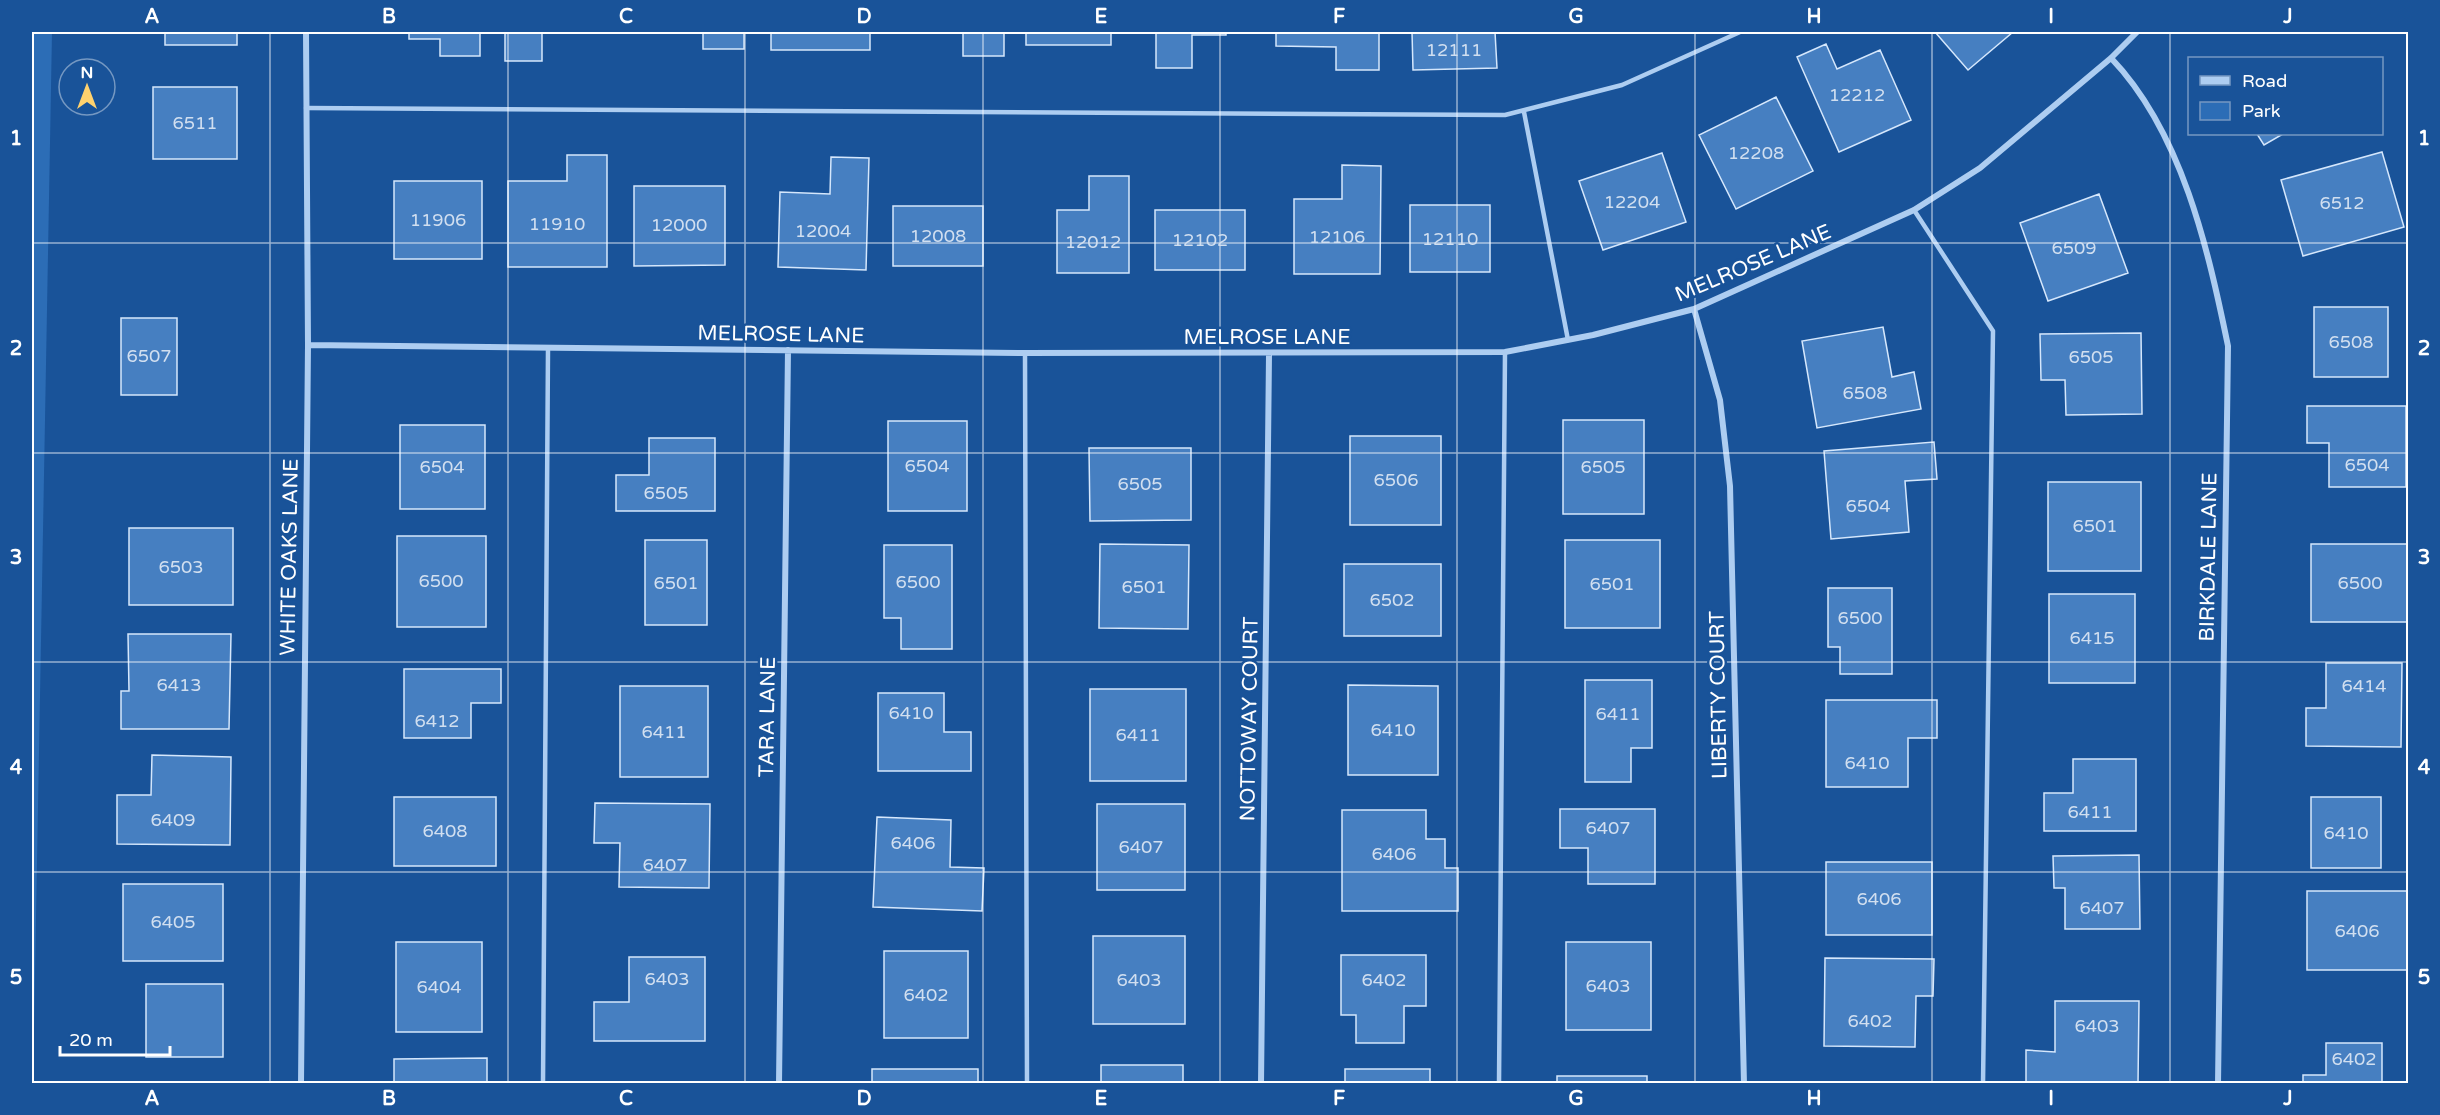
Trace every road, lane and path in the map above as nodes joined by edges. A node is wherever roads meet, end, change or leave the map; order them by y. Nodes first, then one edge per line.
1 (306, 32) edge
2 (1740, 32) edge
3 (2137, 32) edge
4 (2111, 58) junction
5 (306, 108) junction
6 (1524, 112) junction
7 (1914, 210) junction
8 (1694, 309) junction
9 (1568, 340) junction
10 (308, 345) junction
11 (548, 349) junction
12 (788, 350) junction
13 (1505, 352) junction
14 (1024, 353) junction
15 (1269, 355) junction
16 (301, 1083) edge
17 (543, 1083) edge
18 (779, 1083) edge
19 (1027, 1083) edge
20 (1261, 1083) edge
21 (1499, 1083) edge
22 (1744, 1083) edge
23 (1983, 1083) edge
24 (2218, 1083) edge

1 - 5 street, WHITE OAKS LANE
2 - 6 lane
3 - 4 street, MELROSE LANE
4 - 7 street, MELROSE LANE
4 - 24 street, BIRKDALE LANE
5 - 6 lane
5 - 10 street, WHITE OAKS LANE
6 - 9 lane
7 - 8 street, MELROSE LANE
7 - 23 lane
8 - 9 street, MELROSE LANE
8 - 22 street, LIBERTY COURT
9 - 13 street, MELROSE LANE
10 - 11 street, MELROSE LANE
10 - 16 street, WHITE OAKS LANE
11 - 12 street, MELROSE LANE
11 - 17 lane
12 - 14 street, MELROSE LANE
12 - 18 street, TARA LANE
13 - 15 street, MELROSE LANE
13 - 21 lane
14 - 15 street, MELROSE LANE
14 - 19 lane
15 - 20 street, NOTTOWAY COURT

